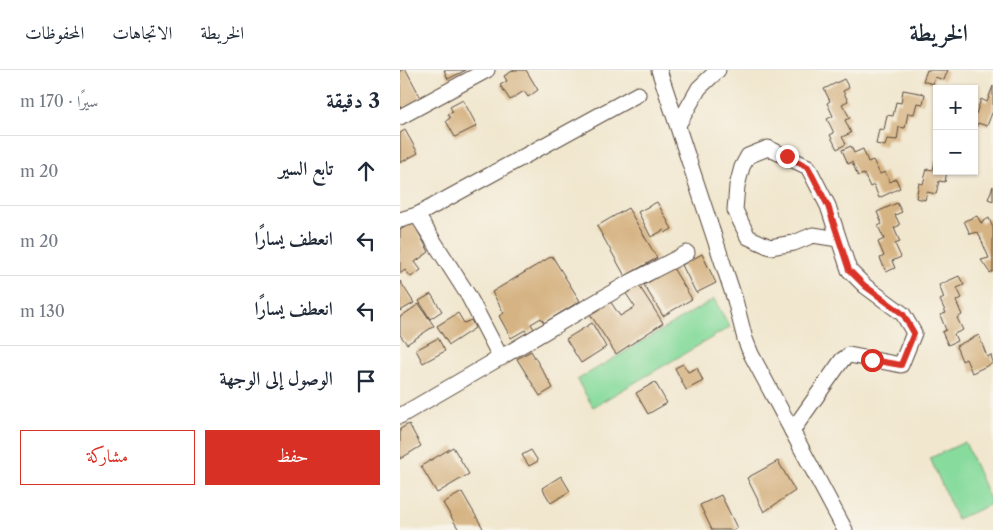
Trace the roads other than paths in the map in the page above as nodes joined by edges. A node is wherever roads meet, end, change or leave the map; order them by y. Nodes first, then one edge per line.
1 (487, 70) edge
2 (659, 70) edge
3 (718, 70) edge
4 (638, 94) dead end
5 (400, 117) edge
6 (678, 125) junction
7 (417, 214) junction
8 (400, 220) edge
9 (838, 240) junction
10 (687, 253) dead end
11 (501, 358) junction
12 (400, 416) edge
13 (792, 430) junction
14 (845, 530) edge

1 - 5 street
2 - 6 street
3 - 6 street
4 - 7 street
6 - 13 street
7 - 8 street
7 - 11 street
9 - 9 street
9 - 13 street
10 - 11 street
11 - 12 street
13 - 14 street

